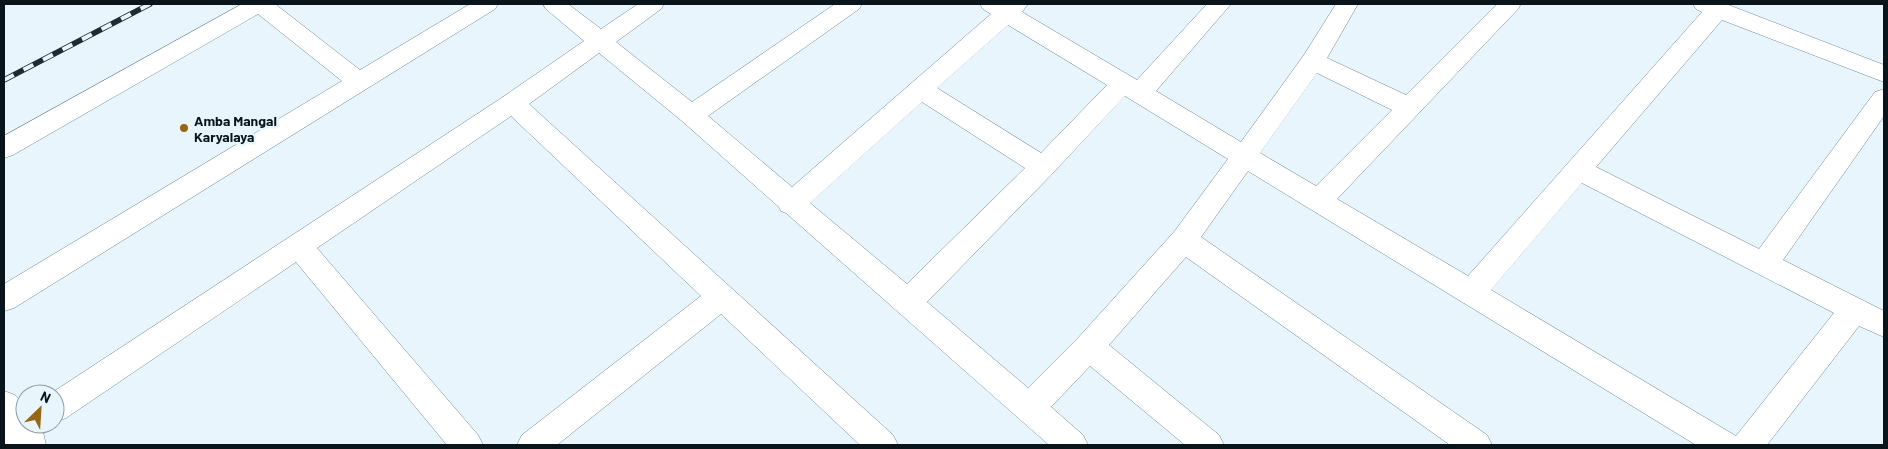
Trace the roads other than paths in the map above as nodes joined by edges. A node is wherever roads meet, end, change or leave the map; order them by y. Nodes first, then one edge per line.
1 (259, 4) edge
2 (487, 4) edge
3 (554, 4) edge
4 (653, 4) edge
5 (851, 4) edge
6 (1220, 4) edge
7 (1347, 4) edge
8 (1502, 6) edge
9 (1711, 6) edge
10 (1005, 7) edge
11 (600, 40) junction
12 (1313, 61) junction
13 (1884, 77) edge
14 (358, 82) junction
15 (1131, 88) junction
16 (921, 90) junction
17 (512, 103) junction
18 (1408, 108) junction
19 (691, 115) junction
20 (4, 148) edge
21 (1245, 157) junction
22 (1043, 167) junction
23 (1577, 168) junction
24 (1318, 201) junction
25 (791, 204) junction
26 (1184, 240) junction
27 (298, 245) junction
28 (1764, 264) junction
29 (1471, 293) junction
30 (721, 296) junction
31 (4, 299) edge
32 (907, 303) junction
33 (1854, 310) junction
34 (1884, 325) edge
35 (1089, 347) junction
36 (65, 401) edge
37 (4, 405) edge
38 (1029, 408) junction
39 (23, 435) edge
40 (467, 445) edge
41 (533, 445) edge
42 (882, 445) edge
43 (1072, 445) edge
44 (1208, 445) edge
45 (1476, 445) edge
46 (1724, 445) edge
47 (1748, 445) edge

1 - 14 street
1 - 20 street
2 - 14 street
3 - 11 street
4 - 11 street
5 - 19 street
6 - 15 street
7 - 12 street
8 - 18 street
9 - 13 street
9 - 23 street
10 - 15 street
10 - 16 street
11 - 17 street
11 - 19 street
12 - 18 street
12 - 21 street
13 - 28 street
14 - 31 street
15 - 21 street
15 - 22 street
16 - 22 street
16 - 25 street
17 - 27 street
17 - 30 street
18 - 24 street
19 - 25 street
21 - 24 street
21 - 26 street
22 - 32 street
23 - 28 street
23 - 29 street
24 - 29 street
25 - 32 street
26 - 35 street
26 - 45 street
27 - 36 street
27 - 40 street
28 - 33 street
29 - 46 street
30 - 41 street
30 - 42 street
32 - 38 street
33 - 34 street
33 - 47 street
35 - 38 street
35 - 44 street
37 - 39 street
38 - 43 street

